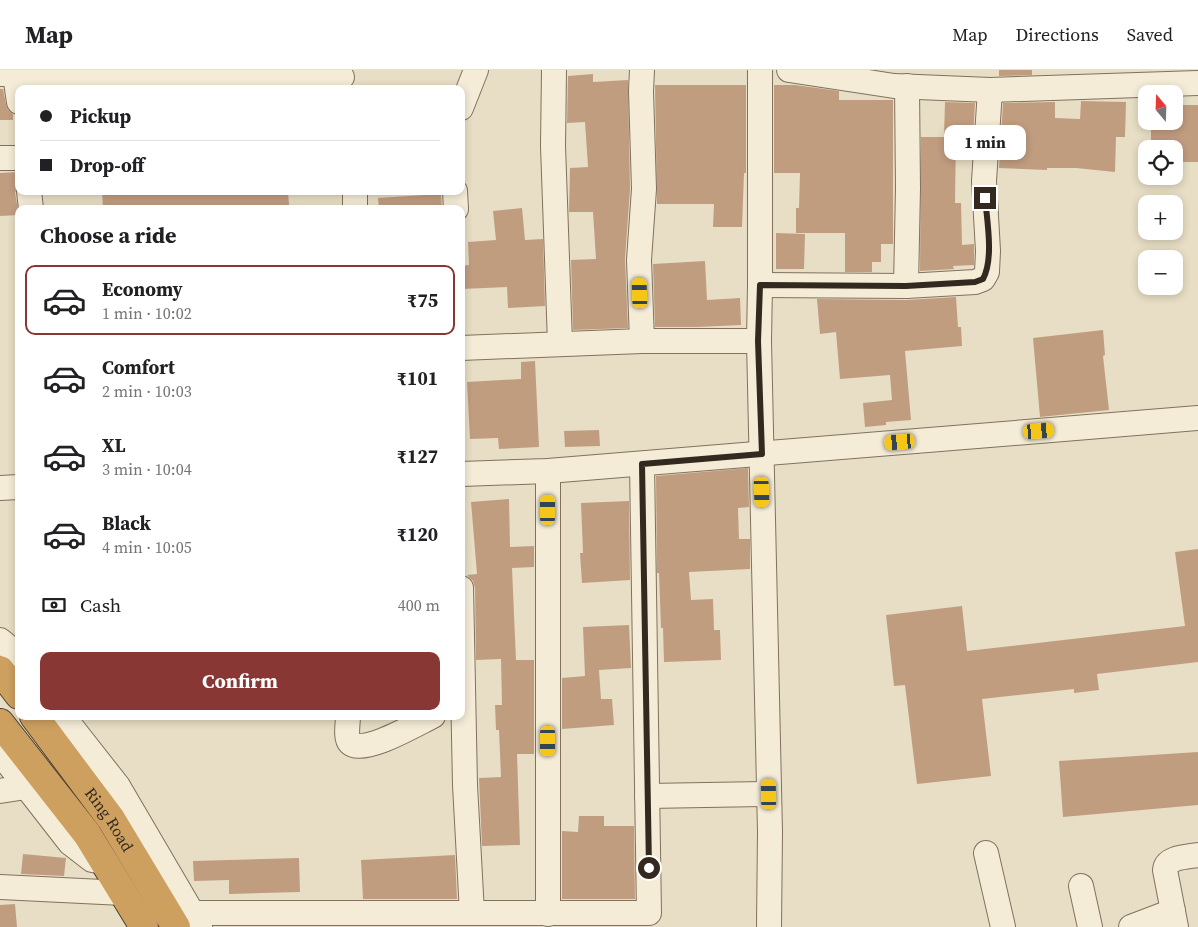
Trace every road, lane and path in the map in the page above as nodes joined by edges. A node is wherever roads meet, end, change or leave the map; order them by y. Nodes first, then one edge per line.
1 (476, 70) edge
2 (554, 70) edge
3 (642, 70) edge
4 (760, 70) edge
5 (789, 70) edge
6 (258, 74) edge
7 (7, 75) edge
8 (343, 79) edge
9 (899, 81) edge
10 (982, 83) edge
11 (1198, 83) edge
12 (15, 93) edge
13 (465, 98) edge
14 (0, 158) edge
15 (15, 158) edge
16 (760, 285) junction
17 (906, 286) junction
18 (642, 341) junction
19 (758, 341) junction
20 (560, 343) junction
21 (465, 348) edge
22 (1198, 418) edge
23 (762, 454) junction
24 (642, 464) junction
25 (548, 471) junction
26 (465, 474) edge
27 (15, 487) edge
28 (0, 488) edge
29 (0, 640) edge
30 (15, 654) edge
31 (0, 670) edge
32 (15, 690) edge
33 (37, 720) edge
34 (66, 720) edge
35 (348, 720) edge
36 (425, 720) edge
37 (463, 720) edge
38 (0, 723) edge
39 (0, 753) edge
40 (26, 787) junction
41 (0, 790) edge
42 (769, 794) junction
43 (647, 796) junction
44 (986, 853) dead end
45 (1198, 855) edge
46 (104, 862) junction
47 (1081, 886) dead end
48 (0, 887) edge
49 (122, 893) junction
50 (472, 914) junction
51 (548, 914) junction
52 (1174, 919) edge
53 (189, 922) edge
54 (144, 927) edge
55 (769, 927) edge
56 (1003, 927) edge
57 (1090, 927) edge
58 (1131, 927) edge

1 - 13 street
2 - 20 street
3 - 18 street
4 - 16 street
5 - 9 street
6 - 7 street
6 - 8 street
7 - 12 street
9 - 10 street
9 - 17 street
10 - 11 street
10 - 17 street
14 - 15 street
16 - 17 street
16 - 19 street
18 - 19 street
18 - 20 street
19 - 23 street
20 - 21 street
22 - 23 street
23 - 24 street
23 - 42 street
24 - 25 street
24 - 43 street
25 - 26 street
25 - 51 street
27 - 28 street
29 - 30 street
31 - 32 highway
33 - 53 highway, Ring Road
34 - 53 street
35 - 36 street
37 - 50 street
38 - 46 highway, Ring Road
39 - 40 street
40 - 41 street
40 - 46 street
42 - 43 street
42 - 55 street
43 - 51 street
44 - 56 street
45 - 52 street
46 - 49 highway, Ring Road
47 - 57 street
48 - 49 street
49 - 54 highway, Ring Road
50 - 51 street
50 - 53 street
52 - 58 street

